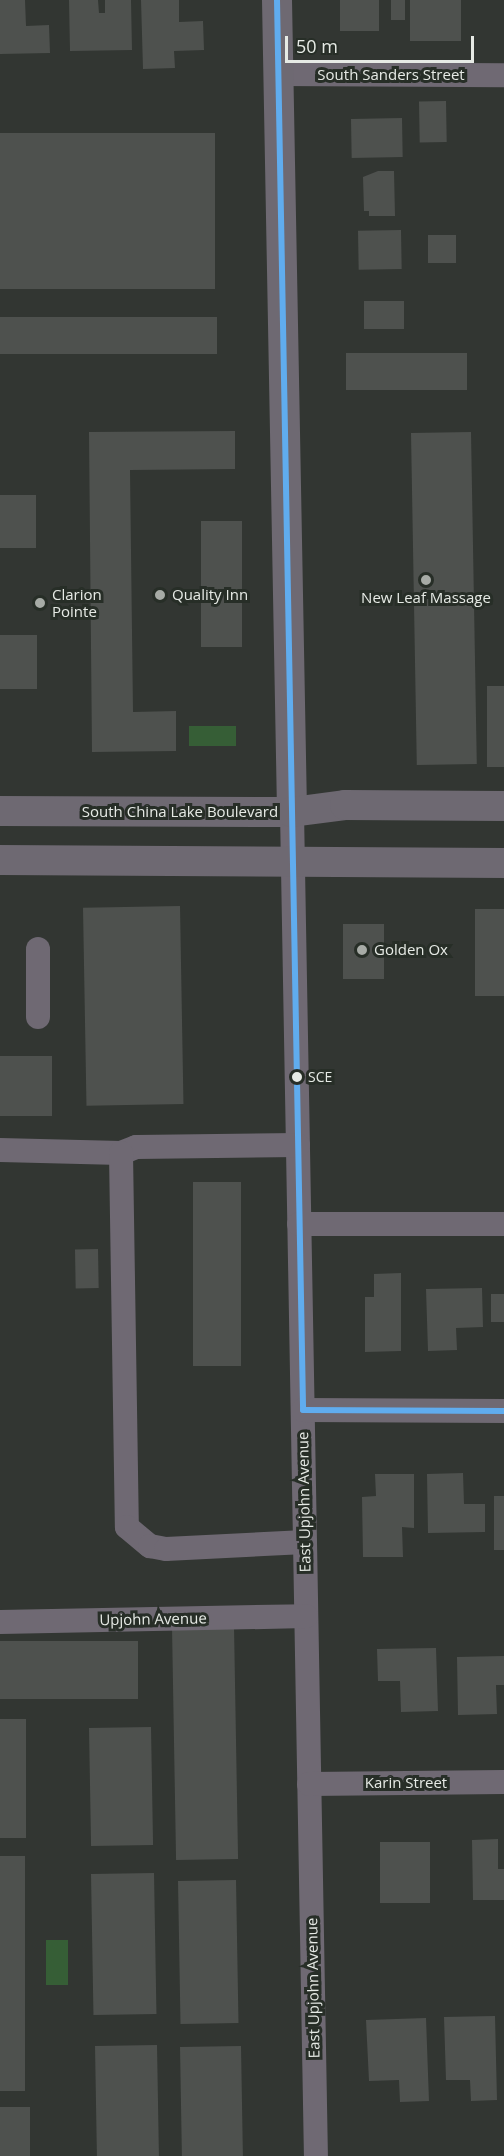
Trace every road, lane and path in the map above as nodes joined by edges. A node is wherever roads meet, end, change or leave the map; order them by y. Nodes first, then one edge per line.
1 (277, 0) edge
2 (279, 74) junction
3 (504, 75) edge
4 (504, 806) edge
5 (0, 811) edge
6 (292, 812) junction
7 (0, 860) edge
8 (293, 863) junction
9 (504, 863) edge
10 (38, 949) dead end
11 (38, 1017) dead end
12 (298, 1145) junction
13 (0, 1150) edge
14 (121, 1153) junction
15 (299, 1224) junction
16 (504, 1224) edge
17 (303, 1410) junction
18 (504, 1411) edge
19 (304, 1542) junction
20 (306, 1616) junction
21 (0, 1622) edge
22 (504, 1782) edge
23 (309, 1784) junction
24 (316, 2156) edge

1 - 2 main road
2 - 3 street, South Sanders Street
2 - 6 main road
4 - 6 main road, South China Lake Boulevard
5 - 6 main road, South China Lake Boulevard
6 - 8 street, East Upjohn Avenue
7 - 8 main road
8 - 9 main road
8 - 12 street, East Upjohn Avenue
10 - 11 street
12 - 14 street
12 - 15 street, East Upjohn Avenue
13 - 14 street
14 - 19 street
15 - 16 street
15 - 17 street, East Upjohn Avenue
17 - 18 street
17 - 19 street, East Upjohn Avenue
19 - 20 street, East Upjohn Avenue
20 - 21 street, Upjohn Avenue
20 - 23 street, East Upjohn Avenue
22 - 23 street, Karin Street
23 - 24 street, East Upjohn Avenue

